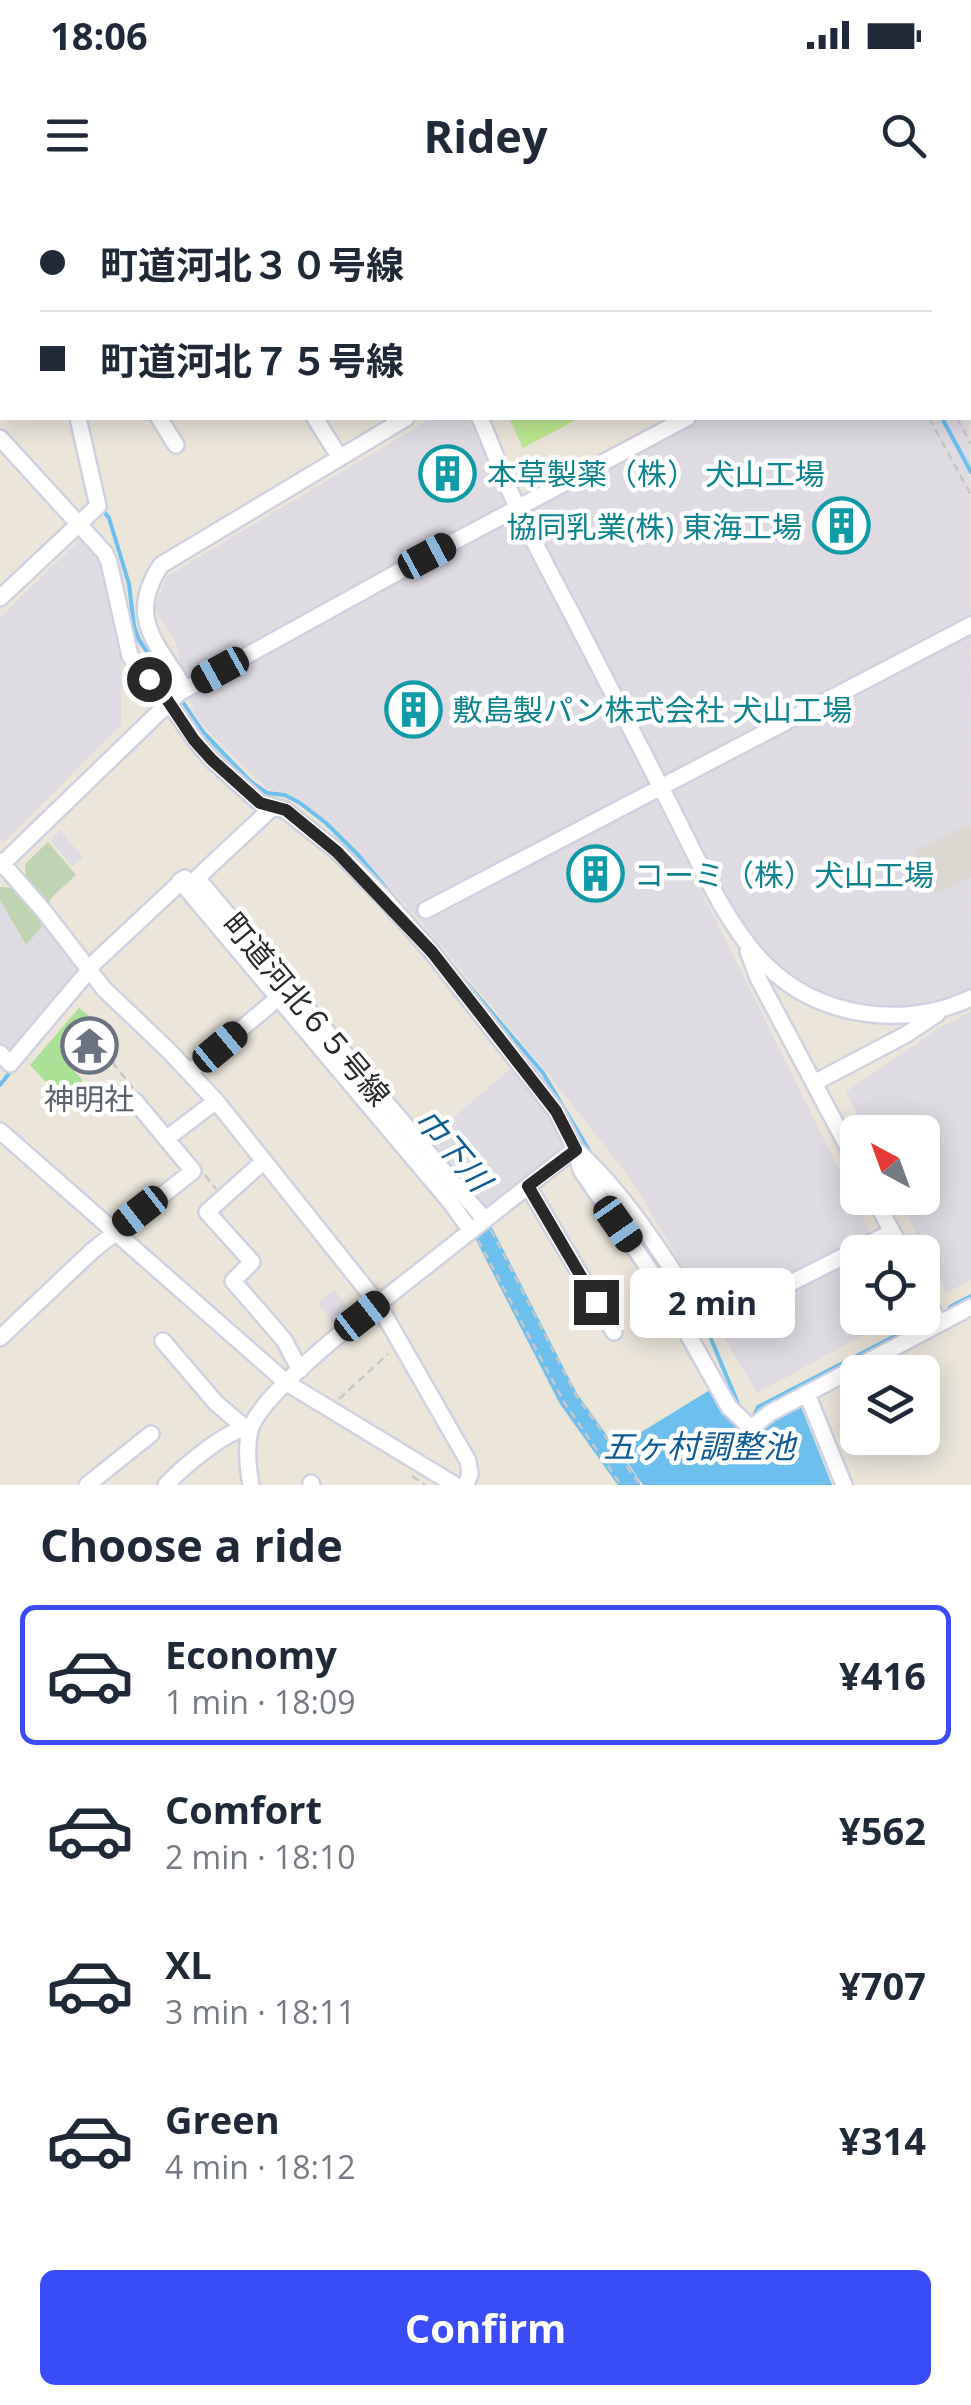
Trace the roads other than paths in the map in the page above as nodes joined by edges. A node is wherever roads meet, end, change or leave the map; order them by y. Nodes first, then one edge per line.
1 (78, 420) edge
2 (160, 420) edge
3 (316, 420) edge
4 (403, 420) edge
5 (481, 420) edge
6 (683, 420) edge
7 (0, 438) edge
8 (176, 444) dead end
9 (340, 458) junction
10 (517, 508) junction
11 (81, 527) junction
12 (0, 598) edge
13 (0, 611) edge
14 (971, 625) edge
15 (177, 694) junction
16 (660, 787) junction
17 (268, 806) junction
18 (1, 864) edge
19 (183, 884) junction
20 (426, 910) dead end
21 (745, 942) junction
22 (89, 970) junction
23 (278, 998) junction
24 (971, 998) edge
25 (944, 1008) junction
26 (0, 1054) edge
27 (190, 1072) junction
28 (814, 1083) junction
29 (135, 1101) dead end
30 (216, 1102) junction
31 (0, 1131) edge
32 (840, 1132) edge
33 (166, 1139) junction
34 (576, 1150) junction
35 (264, 1162) junction
36 (528, 1186) junction
37 (883, 1215) edge
38 (478, 1225) junction
39 (114, 1232) junction
40 (892, 1232) junction
41 (894, 1235) edge
42 (378, 1304) junction
43 (971, 1307) edge
44 (940, 1322) edge
45 (614, 1332) dead end
46 (917, 1335) edge
47 (0, 1338) edge
48 (163, 1342) dead end
49 (300, 1370) junction
50 (287, 1383) junction
51 (807, 1394) junction
52 (248, 1427) junction
53 (151, 1434) dead end
54 (468, 1482) edge
55 (88, 1485) edge
56 (166, 1485) edge
57 (251, 1485) edge
58 (844, 1485) edge

1 - 11 street
2 - 8 street
3 - 9 street
4 - 9 street
5 - 10 street
6 - 10 street
7 - 11 street
9 - 15 street
10 - 15 street
10 - 16 street
11 - 12 street
11 - 13 street
11 - 15 street
14 - 16 street
15 - 17 street
15 - 18 street
16 - 20 street
16 - 21 street
17 - 19 street
17 - 34 street
17 - 38 street, 町道河北６５号線
18 - 22 street
19 - 22 street
19 - 23 street
21 - 25 street
21 - 28 street
22 - 26 street
22 - 27 street
23 - 27 street
23 - 38 street
24 - 25 street
25 - 28 street
27 - 30 street
28 - 32 street
29 - 33 street
30 - 33 street
30 - 35 street
31 - 39 street
33 - 39 street
34 - 36 street
34 - 40 street
34 - 51 street
35 - 42 street
35 - 49 street
36 - 38 street
36 - 45 street
37 - 40 street
38 - 42 street
39 - 47 street
39 - 50 street
40 - 41 street
42 - 49 street
42 - 54 street
43 - 44 street
46 - 51 street
48 - 52 street
49 - 50 street
50 - 52 street
50 - 54 street
51 - 58 street
52 - 56 street
52 - 57 street
53 - 55 street

